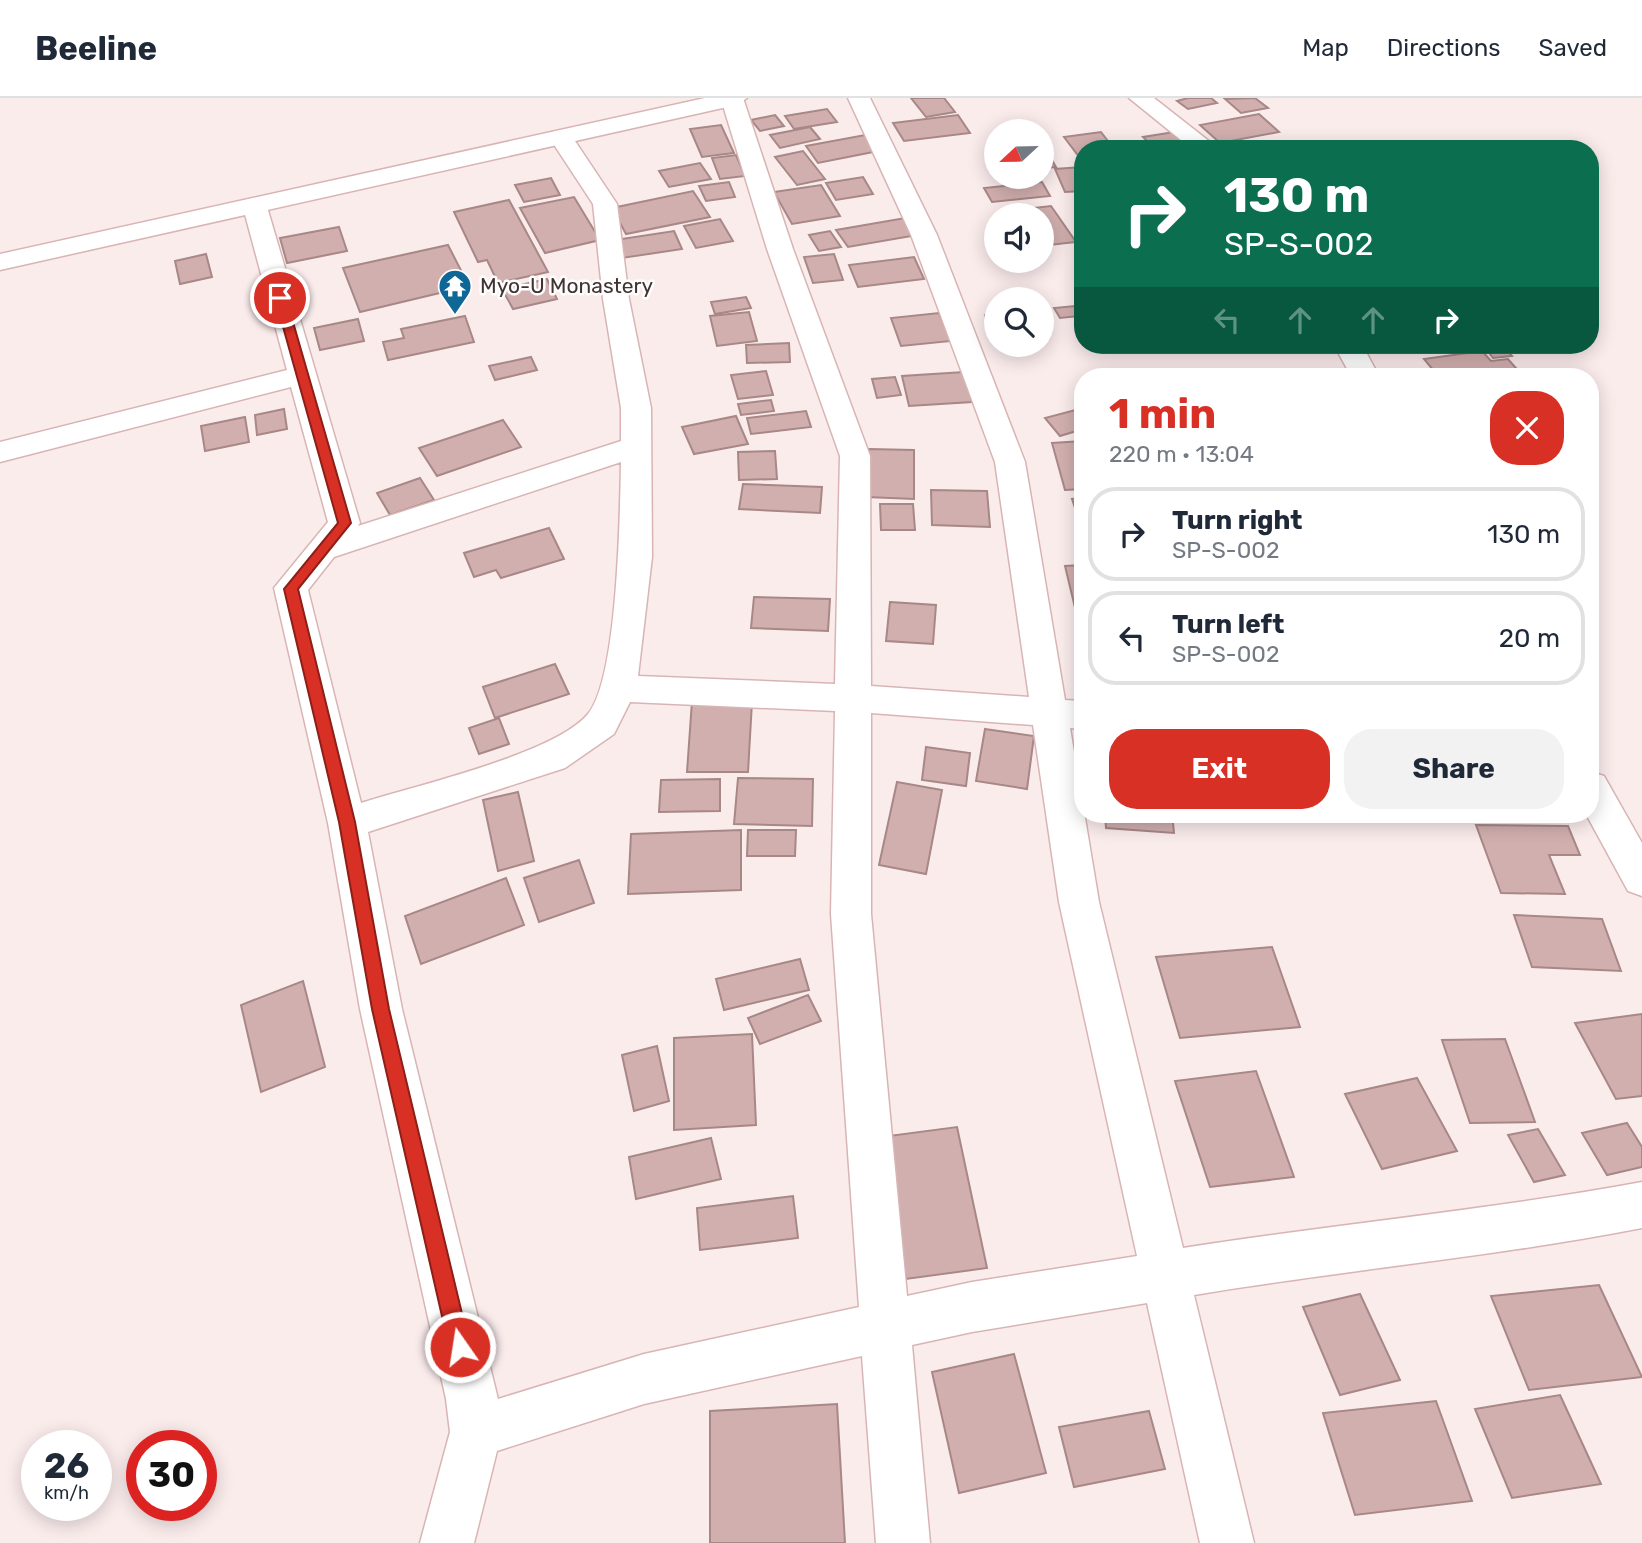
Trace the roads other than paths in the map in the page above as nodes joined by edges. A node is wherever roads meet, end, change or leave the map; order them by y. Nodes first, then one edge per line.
1 (734, 98) edge
2 (859, 98) edge
3 (1140, 98) edge
4 (561, 136) junction
5 (1195, 140) edge
6 (255, 207) junction
7 (0, 262) edge
8 (303, 375) junction
9 (638, 446) junction
10 (0, 452) edge
11 (323, 549) junction
12 (619, 688) junction
13 (853, 698) junction
14 (1066, 713) edge
15 (1599, 801) edge
16 (347, 822) junction
17 (1642, 879) edge
18 (1642, 1205) edge
19 (1166, 1275) junction
20 (885, 1328) junction
21 (476, 1432) junction
22 (447, 1543) edge
23 (903, 1543) edge
24 (1227, 1543) edge

1 - 4 main road
1 - 13 main road
2 - 14 main road
3 - 5 main road
4 - 6 main road
4 - 9 main road
6 - 7 main road
6 - 8 main road
8 - 10 main road
8 - 11 main road
9 - 11 main road
9 - 12 main road
11 - 16 main road
12 - 13 main road
12 - 16 main road
13 - 14 main road
13 - 20 main road
14 - 19 main road
15 - 17 main road
16 - 21 main road
18 - 19 main road
19 - 20 main road
19 - 24 main road
20 - 21 main road
20 - 23 main road
21 - 22 main road

